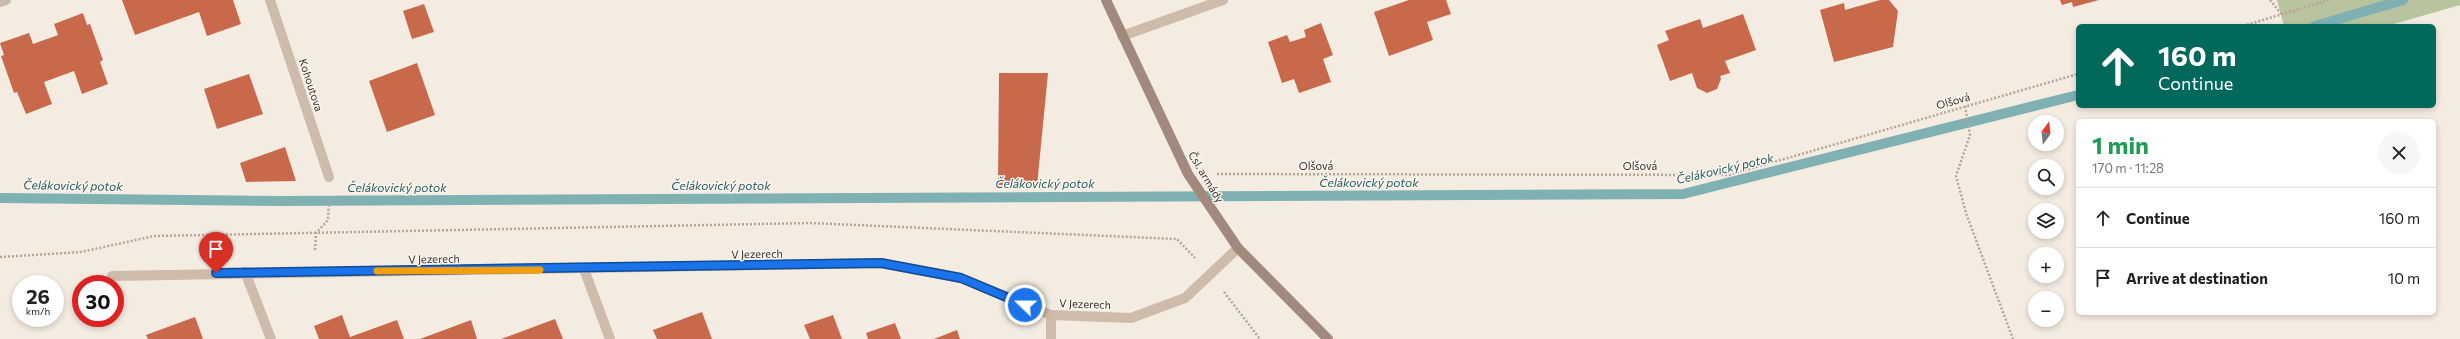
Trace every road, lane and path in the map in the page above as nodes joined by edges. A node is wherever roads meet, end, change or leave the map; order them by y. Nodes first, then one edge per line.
1 (6, 0) edge
2 (270, 0) edge
3 (1106, 0) edge
4 (1223, 0) edge
5 (2270, 0) edge
6 (2329, 0) edge
7 (0, 2) edge
8 (2282, 15) junction
9 (2251, 24) edge
10 (1122, 36) junction
11 (2076, 75) edge
12 (1965, 108) junction
13 (330, 177) dead end
14 (1190, 177) junction
15 (328, 220) dead end
16 (316, 233) junction
17 (1238, 248) junction
18 (0, 258) edge
19 (584, 269) junction
20 (245, 272) junction
21 (1211, 274) junction
22 (124, 276) edge
23 (1051, 315) junction
24 (271, 339) edge
25 (610, 339) edge
26 (1051, 339) edge
27 (1260, 339) edge
28 (1328, 339) edge
29 (2013, 339) edge

1 - 7 street
2 - 13 street, Kohoutova
3 - 10 street, Čsl. armády
4 - 10 street
5 - 8 path
6 - 8 path
8 - 9 path
10 - 14 street, Čsl. armády
11 - 12 path, Olšová
12 - 14 path, Olšová
12 - 29 path
14 - 17 street, Čsl. armády
15 - 16 path
16 - 18 path
16 - 21 path
17 - 21 street, V Jezerech
17 - 28 street, Čsl. armády
19 - 20 street, V Jezerech
19 - 23 street, V Jezerech
19 - 25 street
20 - 22 street, V Jezerech
20 - 24 street
21 - 23 street, V Jezerech
21 - 27 path
23 - 26 street

